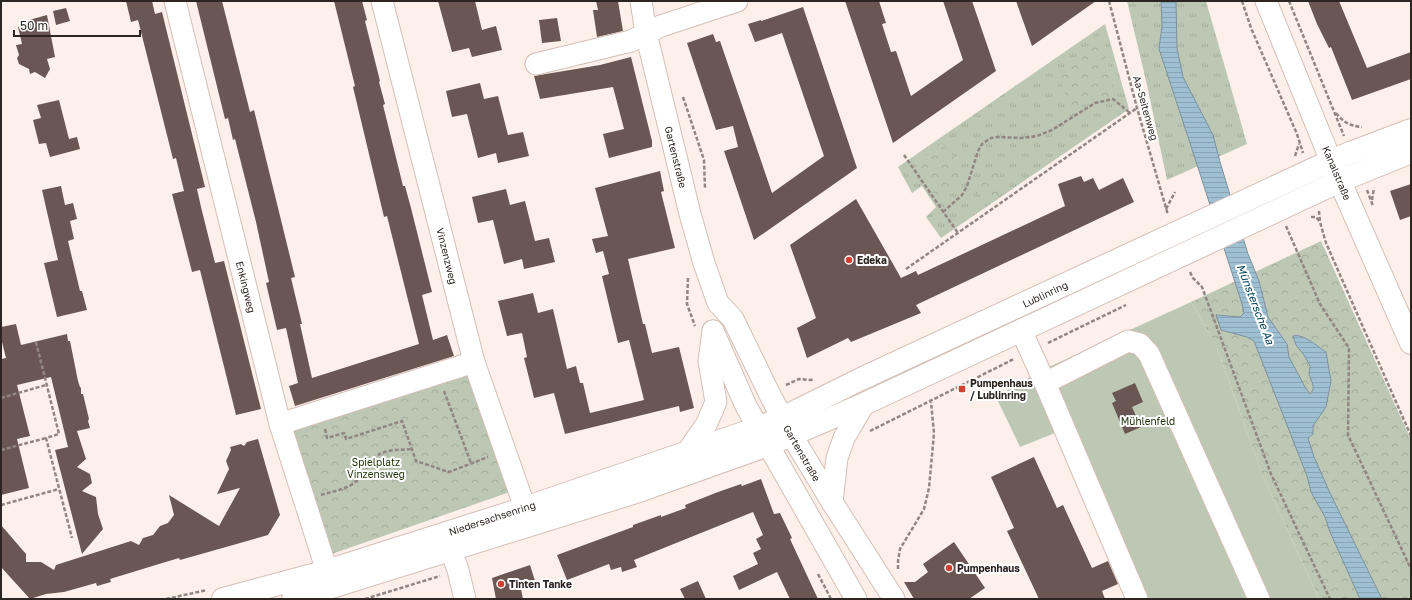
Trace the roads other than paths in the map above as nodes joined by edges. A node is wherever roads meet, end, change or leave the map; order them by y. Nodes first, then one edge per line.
1 (175, 1) edge
2 (382, 1) edge
3 (641, 1) edge
4 (737, 1) edge
5 (1266, 1) edge
6 (646, 33) junction
7 (536, 64) dead end
8 (1411, 130) edge
9 (1411, 152) edge
10 (1331, 161) junction
11 (1340, 181) junction
12 (718, 303) junction
13 (1021, 330) junction
14 (713, 331) junction
15 (1411, 343) edge
16 (474, 362) junction
17 (1045, 383) junction
18 (864, 404) junction
19 (280, 424) junction
20 (787, 427) junction
21 (763, 437) junction
22 (687, 452) junction
23 (832, 502) junction
24 (525, 508) junction
25 (451, 550) junction
26 (327, 571) junction
27 (224, 599) edge
28 (292, 599) edge
29 (465, 599) edge
30 (856, 599) edge
31 (894, 599) edge
32 (1137, 599) edge
33 (1259, 599) edge

1 - 19 street, Enkingweg
2 - 16 street, Vinzenzweg
3 - 6 street, Gartenstraße
4 - 6 street
5 - 10 street, Kanalstraße
6 - 7 street
6 - 12 street, Gartenstraße
8 - 10 main road, Lublinring
9 - 11 main road, Lublinring
10 - 11 main road, Kanalstraße
10 - 20 main road, Lublinring
11 - 13 main road, Lublinring
11 - 15 main road, Kanalstraße
12 - 14 street, Gartenstraße
12 - 20 street, Gartenstraße
13 - 17 street
13 - 18 main road, Lublinring
14 - 21 street
14 - 22 street, Gartenstraße
16 - 19 street
16 - 24 street, Vinzenzweg
17 - 32 street
17 - 33 street
18 - 20 main road, Lublinring
18 - 23 street
19 - 26 street, Enkingweg
20 - 21 main road, Lublinring
20 - 23 street, Gartenstraße
21 - 22 main road, Niedersachsenring
21 - 25 main road, Niedersachsenring
21 - 30 street
22 - 24 main road, Niedersachsenring
23 - 31 street, Gartenstraße
24 - 26 main road, Niedersachsenring
25 - 28 main road, Niedersachsenring
25 - 29 street
26 - 27 main road, Niedersachsenring

